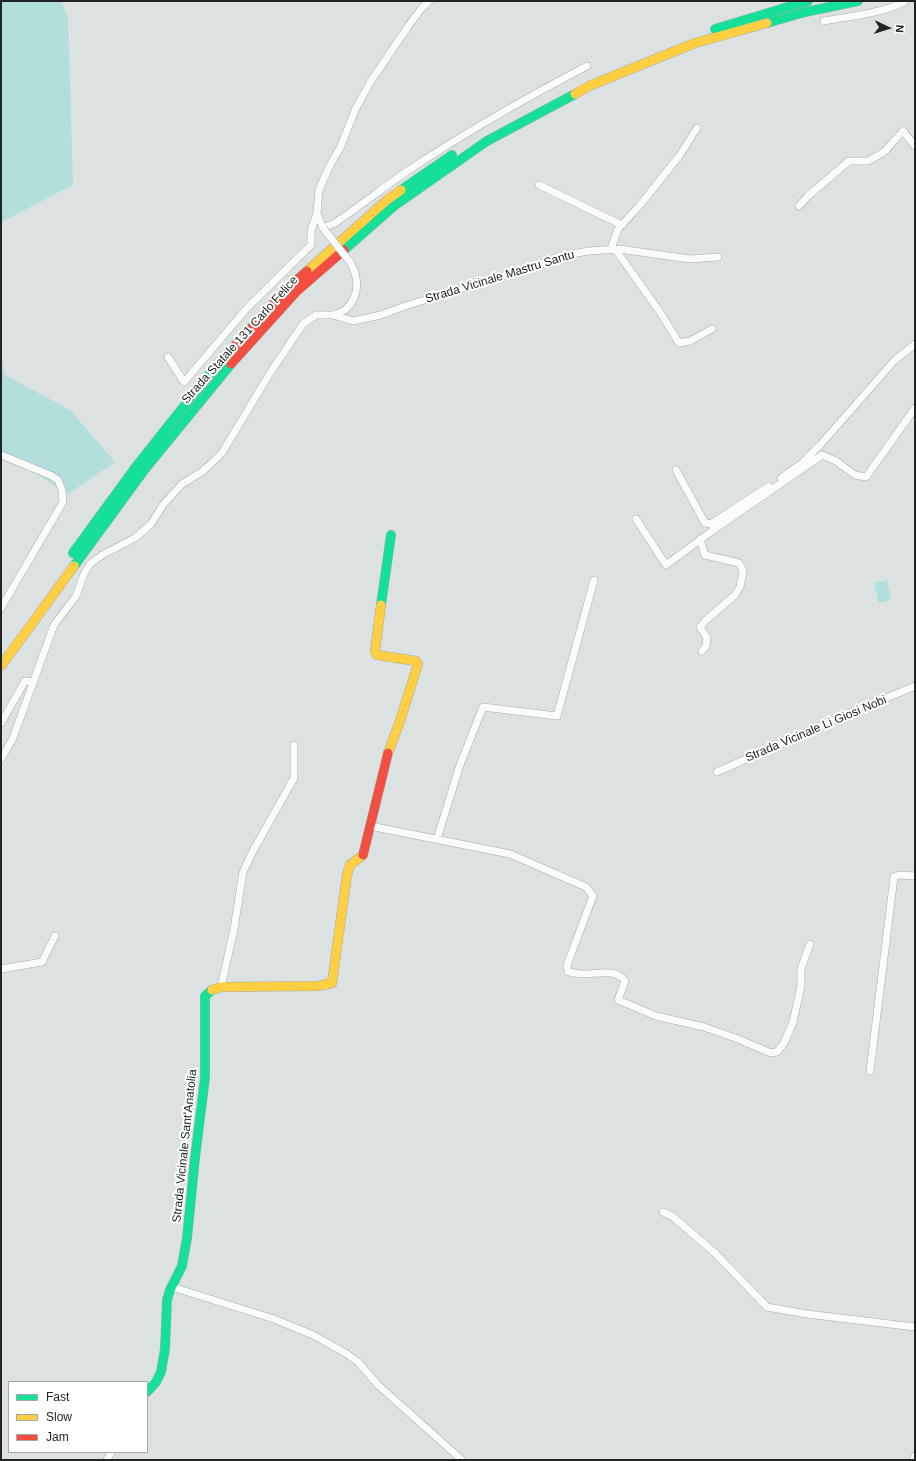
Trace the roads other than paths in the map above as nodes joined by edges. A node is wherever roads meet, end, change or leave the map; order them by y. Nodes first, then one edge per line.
1 (430, 1) edge
2 (808, 1) edge
3 (858, 1) edge
4 (904, 2) dead end
5 (824, 21) dead end
6 (587, 66) dead end
7 (697, 128) dead end
8 (915, 146) edge
9 (539, 185) dead end
10 (799, 206) dead end
11 (317, 212) junction
12 (622, 226) junction
13 (323, 228) junction
14 (613, 249) junction
15 (718, 257) dead end
16 (333, 315) junction
17 (712, 329) dead end
18 (915, 344) edge
19 (168, 357) dead end
20 (915, 408) edge
21 (1, 455) edge
22 (676, 470) dead end
23 (636, 519) dead end
24 (391, 535) dead end
25 (700, 539) junction
26 (594, 580) dead end
27 (1, 608) edge
28 (702, 651) dead end
29 (1, 653) edge
30 (1, 666) edge
31 (34, 682) junction
32 (915, 686) edge
33 (1, 723) edge
34 (294, 745) dead end
35 (1, 759) edge
36 (717, 772) dead end
37 (370, 826) junction
38 (437, 839) junction
39 (915, 876) edge
40 (55, 936) dead end
41 (810, 944) dead end
42 (1, 969) edge
43 (221, 987) junction
44 (870, 1071) dead end
45 (664, 1212) dead end
46 (172, 1287) junction
47 (915, 1327) edge
48 (148, 1391) edge
49 (915, 1456) edge
50 (462, 1460) edge
51 (913, 1460) edge

1 - 11 street
2 - 29 main road, Strada Statale 131 Carlo Felice
3 - 30 main road, Strada Statale 131 Carlo Felice
4 - 5 street
6 - 13 street
7 - 12 street
8 - 10 street
9 - 12 street
11 - 13 street
11 - 19 street
12 - 14 street
13 - 16 street, bridge
14 - 15 street, Strada Vicinale Mastru Santu
14 - 16 street, Strada Vicinale Mastru Santu
14 - 17 street
16 - 31 street
18 - 22 street
20 - 25 street
21 - 27 street
23 - 25 street
24 - 37 main road
25 - 28 street
26 - 38 street
31 - 33 street
31 - 35 street
32 - 36 street, Strada Vicinale Li Giosi Nobi
34 - 43 street
37 - 38 street
37 - 43 main road
38 - 41 street
39 - 44 street
40 - 42 street
43 - 46 main road, Strada Vicinale Sant'Anatolia
45 - 47 street
46 - 48 main road, Strada Vicinale Sant'Anatolia
46 - 50 street
49 - 51 street

